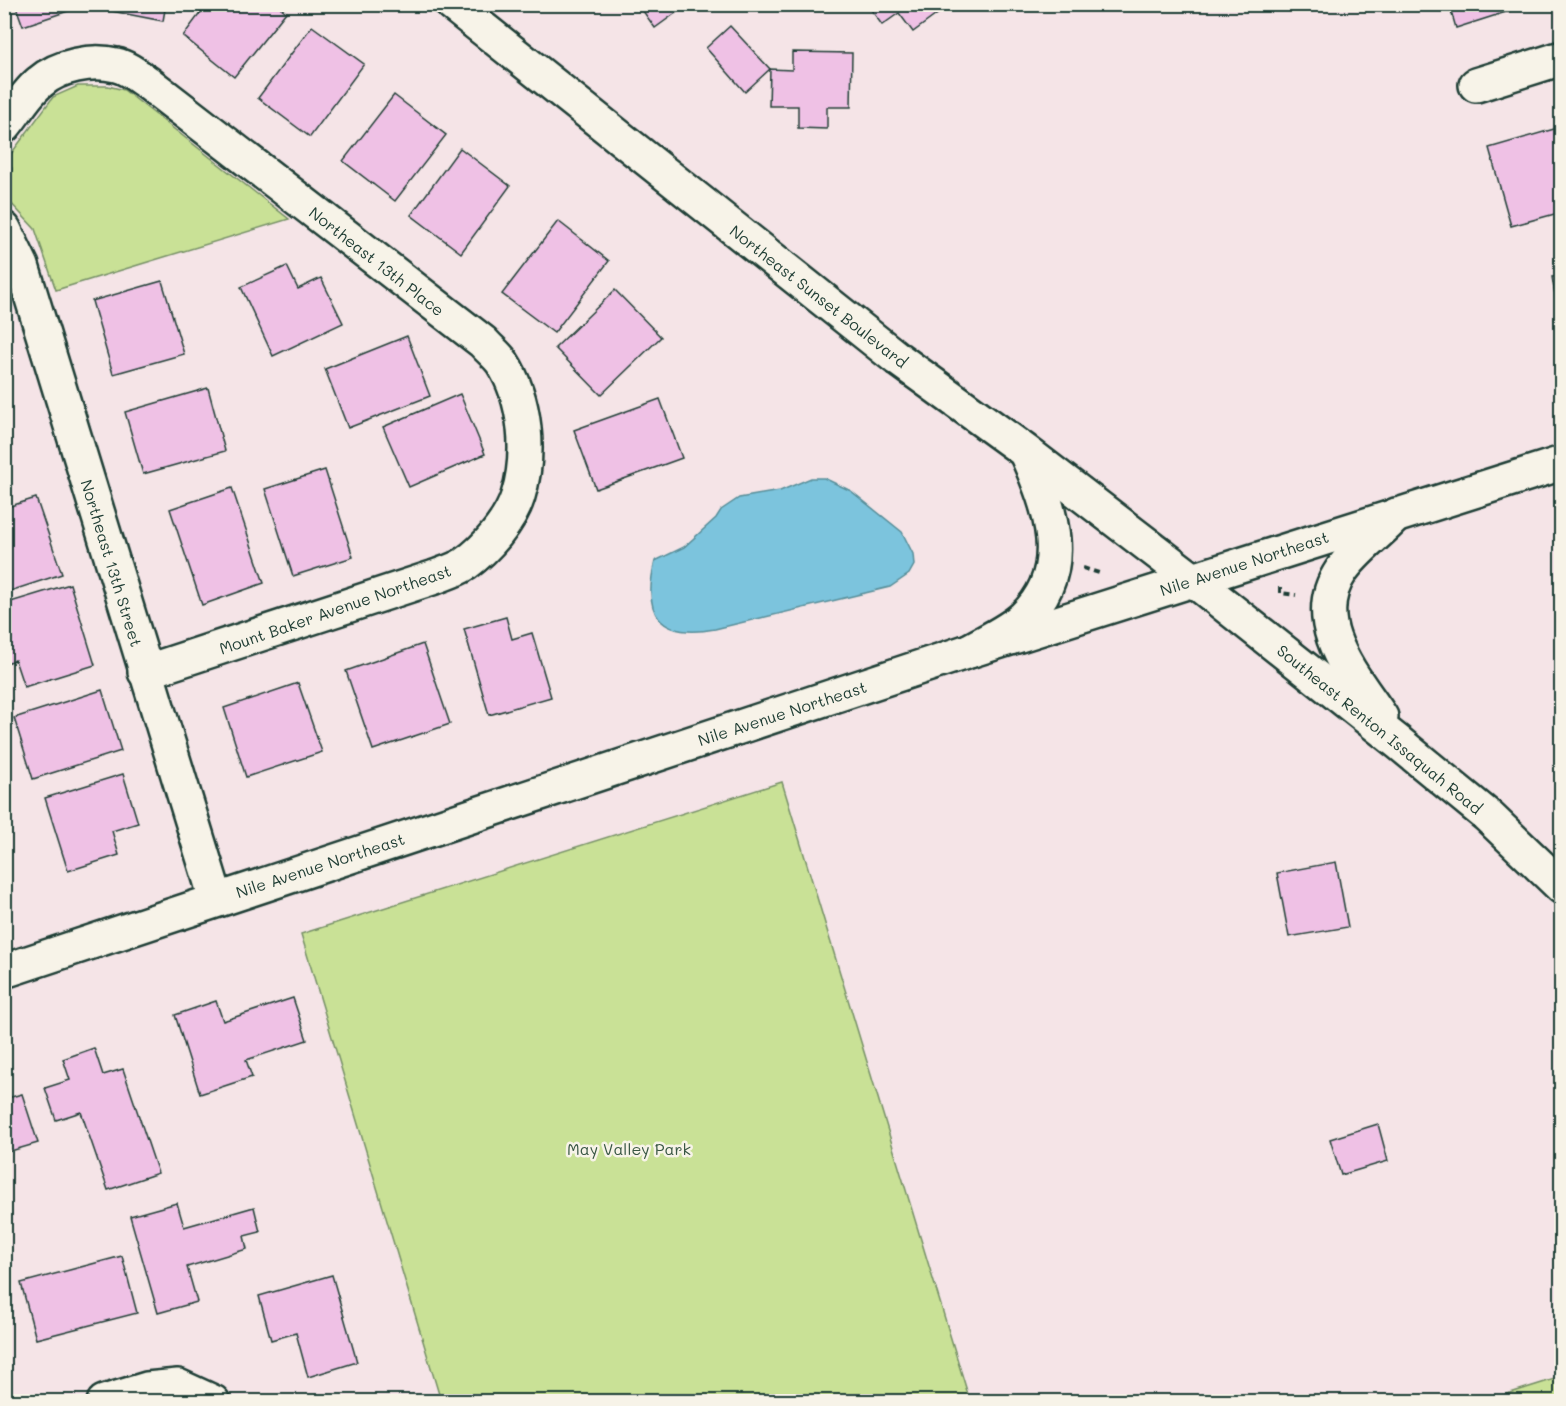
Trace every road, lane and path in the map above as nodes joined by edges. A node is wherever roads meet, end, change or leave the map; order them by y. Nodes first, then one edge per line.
1 (452, 4) edge
2 (1562, 58) edge
3 (1476, 85) dead end
4 (4, 126) edge
5 (4, 229) edge
6 (1024, 451) junction
7 (1562, 463) edge
8 (1396, 515) junction
9 (507, 519) joint
10 (1077, 566) dead end
11 (1105, 575) dead end
12 (1192, 579) junction
13 (969, 651) junction
14 (146, 672) junction
15 (1399, 743) junction
16 (1562, 887) edge
17 (216, 899) junction
18 (4, 971) edge
19 (104, 1401) edge
20 (213, 1401) edge

1 - 6 street, Northeast Sunset Boulevard
2 - 3 street
4 - 9 street, Northeast 13th Place
5 - 14 street, Northeast 13th Street
6 - 12 street, Northeast Sunset Boulevard
6 - 13 street
7 - 8 street, Nile Avenue Northeast
8 - 12 street, Nile Avenue Northeast
8 - 15 street
9 - 14 street, Mount Baker Avenue Northeast
10 - 11 path
12 - 13 street, Nile Avenue Northeast
12 - 15 street, Southeast Renton Issaquah Road
13 - 17 street, Nile Avenue Northeast
14 - 17 street, Northeast 13th Street
15 - 16 street, Southeast Renton Issaquah Road
17 - 18 street, Nile Avenue Northeast
19 - 20 street

